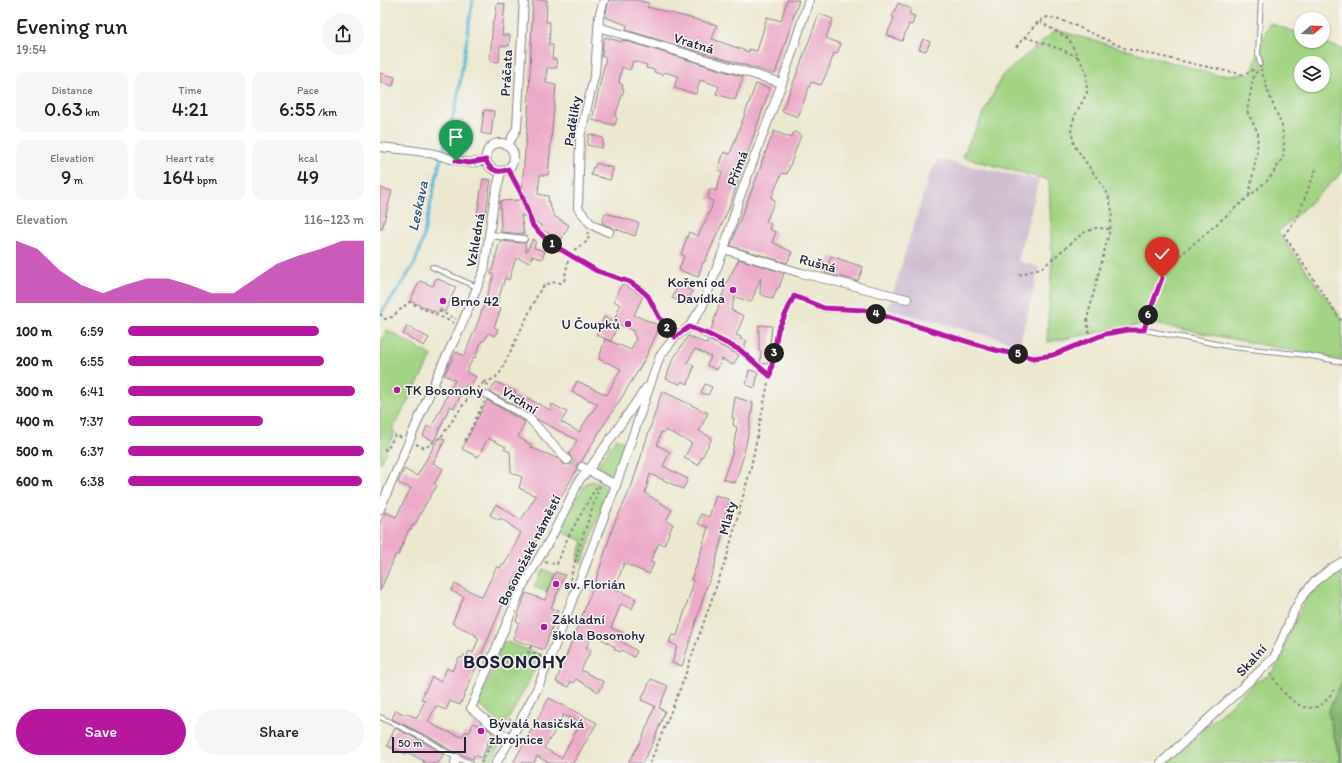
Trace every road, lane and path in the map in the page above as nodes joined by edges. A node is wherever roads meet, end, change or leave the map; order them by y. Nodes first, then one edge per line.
1 (524, 0) edge
2 (604, 0) edge
3 (809, 0) edge
4 (1261, 0) edge
5 (1039, 21) junction
6 (598, 27) junction
7 (1026, 37) junction
8 (1016, 47) dead end
9 (1078, 57) junction
10 (1260, 64) junction
11 (782, 83) junction
12 (508, 145) junction
13 (380, 147) edge
14 (486, 160) junction
15 (505, 170) junction
16 (1316, 170) dead end
17 (1249, 197) junction
18 (1110, 229) junction
19 (586, 230) dead end
20 (609, 232) dead end
21 (490, 235) junction
22 (524, 239) dead end
23 (724, 249) junction
24 (568, 254) junction
25 (432, 267) dead end
26 (1019, 275) dead end
27 (477, 287) junction
28 (794, 296) joint
29 (907, 300) dead end
30 (439, 311) dead end
31 (380, 314) edge
32 (1342, 322) edge
33 (462, 324) junction
34 (689, 327) junction
35 (1144, 330) junction
36 (675, 337) junction
37 (1090, 339) junction
38 (1342, 362) edge
39 (770, 376) junction
40 (484, 382) junction
41 (650, 383) junction
42 (488, 396) junction
43 (530, 419) joint
44 (465, 441) dead end
45 (409, 442) junction
46 (384, 449) dead end
47 (567, 460) tunnel mouth
48 (585, 469) junction
49 (602, 478) junction
50 (616, 485) junction
51 (380, 509) edge
52 (544, 562) dead end
53 (1342, 562) edge
54 (569, 581) dead end
55 (531, 646) dead end
56 (549, 660) junction
57 (1266, 667) junction
58 (1334, 690) dead end
59 (380, 717) edge
60 (510, 740) junction
61 (490, 746) dead end
62 (456, 761) edge
63 (471, 763) edge
64 (481, 763) edge
65 (496, 763) edge
66 (650, 763) edge
67 (1162, 763) edge

1 - 12 street, Práčata
2 - 6 street, Padělíky
3 - 11 street, Přímá
4 - 10 lane
5 - 7 path
5 - 9 path
5 - 10 path
6 - 11 street, Vratná
6 - 20 street, Padělíky
7 - 8 path
7 - 9 path
9 - 18 path
10 - 17 path
10 - 17 path
11 - 23 street, Přímá
12 - 14 street
12 - 15 street
13 - 14 street
14 - 15 street
15 - 21 street, Vzhledná
15 - 24 lane
16 - 32 path
17 - 35 path
18 - 26 path
18 - 37 path
19 - 24 path
21 - 22 street
21 - 27 street, Vzhledná
23 - 29 street, Rušná
23 - 34 street, Přímá
24 - 36 lane
24 - 40 path
25 - 27 lane
27 - 33 street, Vzhledná
28 - 37 lane
28 - 39 path, Mlaty
30 - 33 path
31 - 33 path
33 - 45 street, Vzhledná
34 - 36 street, Přímá
34 - 39 lane
35 - 37 lane
35 - 38 lane
36 - 41 street, Bosonožské náměstí
39 - 66 path, Mlaty
40 - 42 path
40 - 45 path
41 - 48 street, Bosonožské náměstí
41 - 50 street, Bosonožské náměstí
42 - 43 street, Vrchní
42 - 44 path, Vrchní
43 - 47 street, Vrchní
45 - 46 path
45 - 51 street, Vzhledná
48 - 49 street
48 - 60 street, Bosonožské náměstí
49 - 50 street
49 - 52 path
49 - 54 path
50 - 56 street, Bosonožské náměstí
53 - 57 street, Skalní
55 - 56 path
56 - 60 street, Bosonožské náměstí
57 - 58 path
57 - 67 street, Skalní
59 - 62 lane
60 - 65 street, Bosonožské náměstí
61 - 64 path
62 - 63 lane

